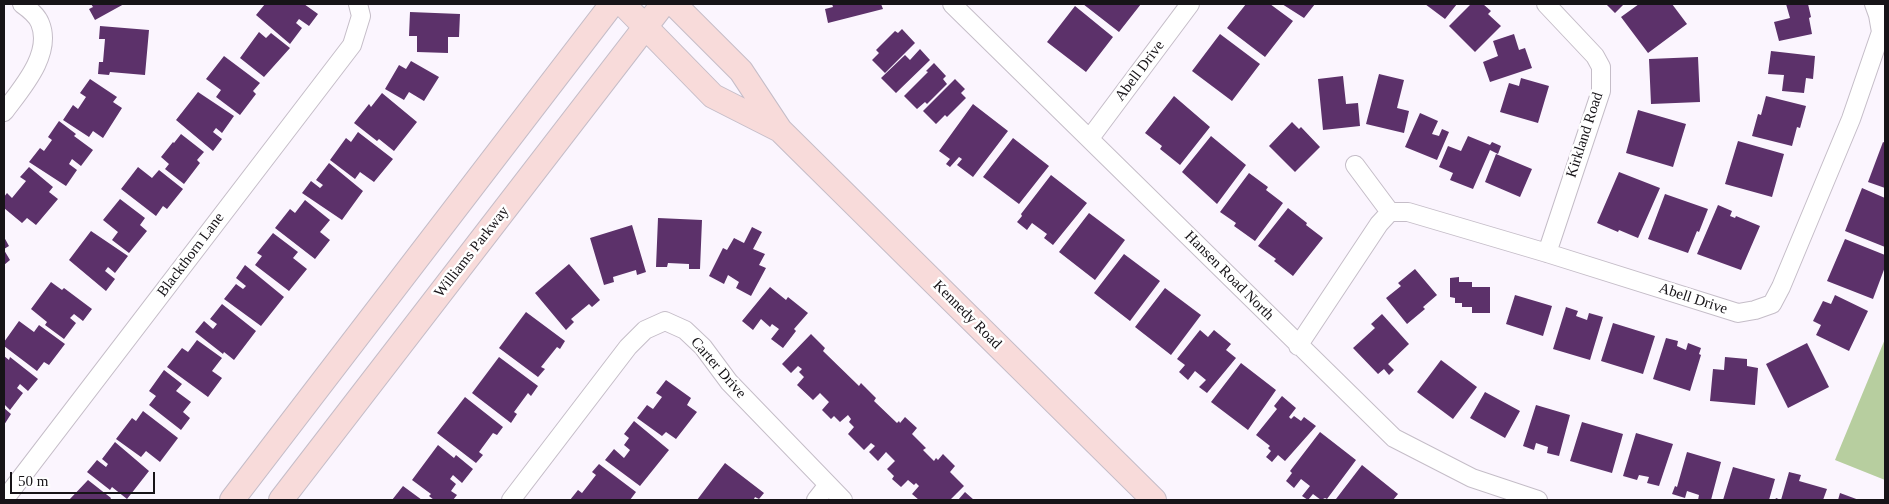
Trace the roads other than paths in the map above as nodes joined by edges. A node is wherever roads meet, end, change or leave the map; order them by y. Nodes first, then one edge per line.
1 (22, 4) edge
2 (358, 4) edge
3 (612, 4) edge
4 (623, 4) edge
5 (663, 4) edge
6 (674, 4) edge
7 (952, 4) edge
8 (1190, 4) edge
9 (1546, 4) edge
10 (1874, 4) edge
11 (646, 27) junction
12 (4, 112) edge
13 (780, 130) junction
14 (1090, 138) junction
15 (1355, 164) dead end
16 (1390, 212) junction
17 (1547, 253) junction
18 (1298, 346) junction
19 (828, 486) junction
20 (4, 500) edge
21 (232, 500) edge
22 (281, 500) edge
23 (511, 500) edge
24 (816, 500) edge
25 (843, 500) edge
26 (1154, 500) edge
27 (1538, 500) edge

1 - 12 street
2 - 20 street, Blackthorn Lane
3 - 21 main road
4 - 11 main road
5 - 11 main road, Williams Parkway
6 - 13 main road
7 - 14 street, Hansen Road North
8 - 14 street, Abell Drive
9 - 17 street, Kirkland Road
10 - 17 street, Abell Drive
11 - 13 main road
11 - 22 main road, Williams Parkway
13 - 26 main road, Kennedy Road
14 - 18 street, Hansen Road North
15 - 16 street
16 - 17 street, Abell Drive
16 - 18 street
18 - 27 street, Hansen Road North
19 - 23 street, Carter Drive
19 - 24 street
19 - 25 street, Carter Drive

